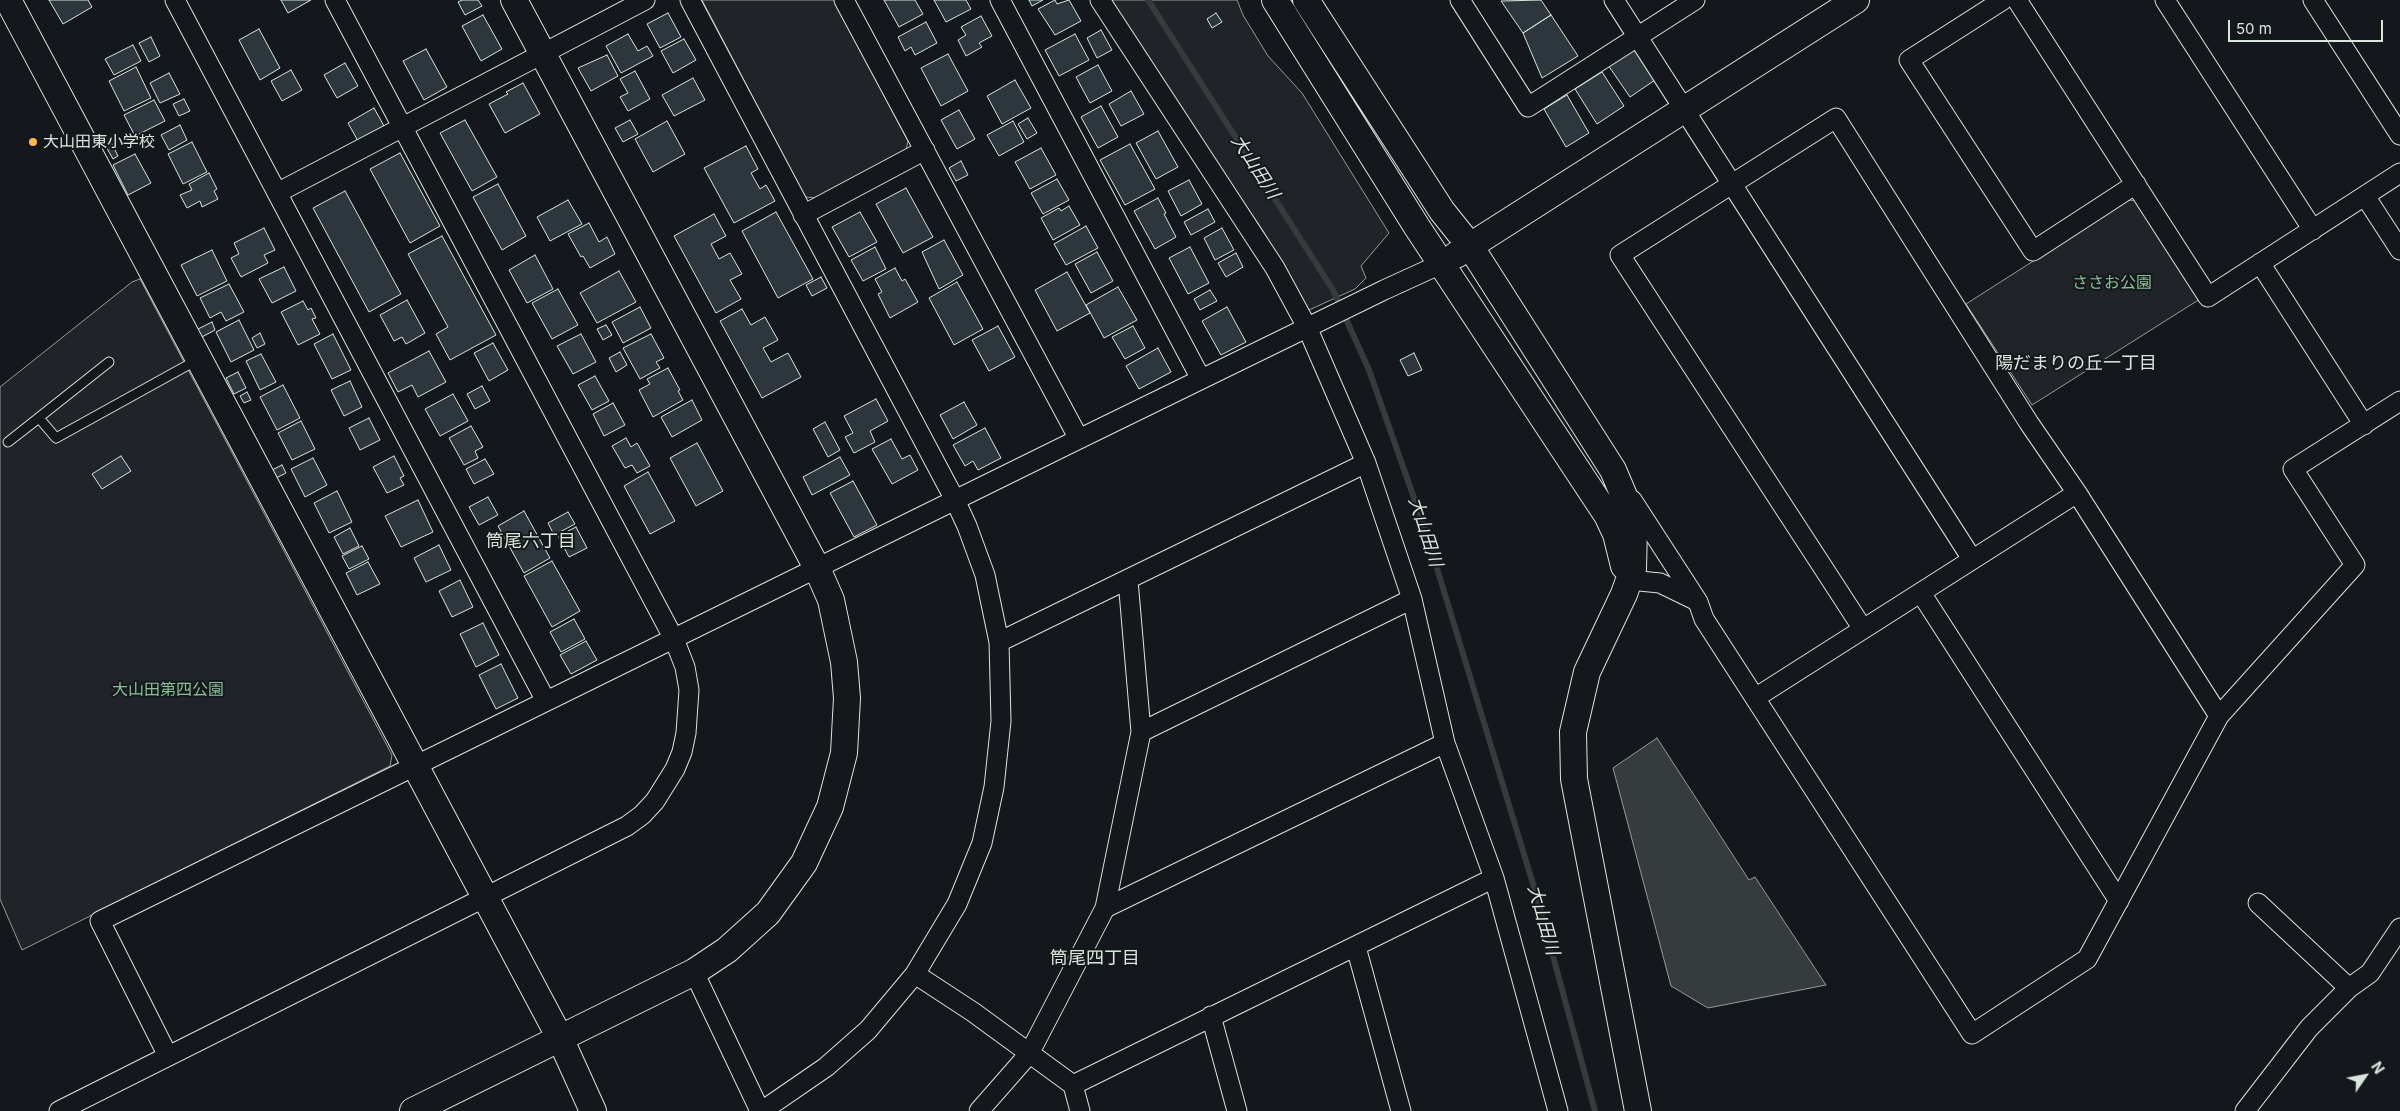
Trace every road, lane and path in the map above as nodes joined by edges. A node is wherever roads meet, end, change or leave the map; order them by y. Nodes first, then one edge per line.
1 (8, 0) edge
2 (175, 0) edge
3 (335, 0) edge
4 (514, 0) edge
5 (645, 0) edge
6 (690, 0) edge
7 (844, 0) edge
8 (1000, 0) edge
9 (1100, 0) edge
10 (1275, 0) edge
11 (1306, 0) edge
12 (1460, 0) edge
13 (1614, 0) edge
14 (1695, 0) edge
15 (1856, 0) edge
16 (2003, 0) edge
17 (2017, 0) edge
18 (2165, 0) edge
19 (2313, 0) edge
20 (1638, 37) junction
21 (543, 53) junction
22 (1684, 110) junction
23 (402, 127) junction
24 (2400, 135) edge
25 (925, 150) junction
26 (2400, 173) edge
27 (2136, 184) junction
28 (1730, 185) junction
29 (277, 193) junction
30 (2365, 196) junction
31 (804, 215) junction
32 (2312, 230) junction
33 (1470, 246) junction
34 (2400, 250) edge
35 (1443, 263) junction
36 (2260, 263) junction
37 (1307, 327) junction
38 (199, 359) junction
39 (109, 362) dead end
40 (1201, 379) junction
41 (2400, 401) edge
42 (2364, 425) junction
43 (1079, 439) junction
44 (1366, 463) junction
45 (1613, 470) junction
46 (2077, 493) junction
47 (955, 500) junction
48 (1972, 559) junction
49 (817, 568) junction
50 (1128, 580) junction
51 (1626, 587) junction
52 (1921, 593) junction
53 (1412, 599) junction
54 (1698, 602) junction
55 (1863, 629) junction
56 (674, 639) junction
57 (999, 642) junction
58 (1755, 698) junction
59 (546, 701) junction
60 (2219, 716) junction
61 (1141, 732) junction
62 (1445, 743) junction
63 (415, 765) junction
64 (1494, 878) junction
65 (484, 899) junction
66 (2119, 901) junction
67 (2258, 903) dead end
68 (1105, 908) junction
69 (2400, 928) edge
70 (1356, 947) junction
71 (694, 972) junction
72 (915, 974) junction
73 (2349, 988) junction
74 (1211, 1016) junction
75 (560, 1038) junction
76 (1029, 1054) junction
77 (168, 1056) junction
78 (1073, 1085) junction
79 (60, 1111) edge
80 (413, 1111) edge
81 (593, 1111) edge
82 (761, 1111) edge
83 (979, 1111) edge
84 (1080, 1111) edge
85 (1237, 1111) edge
86 (1401, 1111) edge
87 (1558, 1111) edge
88 (1638, 1111) edge
89 (2246, 1111) edge

1 - 38 street
2 - 29 street
3 - 23 street
4 - 21 street
5 - 21 street
6 - 31 street
7 - 25 street
8 - 40 street
9 - 37 street
10 - 35 street
11 - 33 street
12 - 20 street
13 - 20 street
14 - 20 street
15 - 22 street
16 - 27 street
17 - 27 street
18 - 32 street
19 - 24 street
20 - 22 street
21 - 23 street
21 - 49 street
22 - 28 street
22 - 33 street
23 - 29 street
23 - 56 street
25 - 31 street
25 - 43 street
26 - 30 street
27 - 36 street
28 - 46 street
28 - 48 street
28 - 55 street
29 - 59 street
30 - 32 street
30 - 34 street
31 - 47 street
32 - 36 street
33 - 35 street
33 - 45 street
35 - 37 street
35 - 51 street
36 - 42 street
37 - 40 street
37 - 44 street
38 - 39 lane
38 - 63 street
40 - 43 street
41 - 42 street
42 - 60 street
43 - 47 street
44 - 50 street
44 - 53 street
45 - 51 street
45 - 54 street
46 - 48 street
46 - 60 street
47 - 49 street
47 - 57 street
48 - 52 street
49 - 56 street
49 - 71 street
50 - 57 street
50 - 61 street
51 - 54 street
51 - 88 street
52 - 55 street
52 - 66 street
53 - 61 street
53 - 62 street
54 - 58 street
55 - 58 street
56 - 59 street
56 - 65 street
57 - 72 street
58 - 66 street
59 - 63 street
60 - 66 street
61 - 68 street
62 - 64 street
62 - 68 street
63 - 65 street
63 - 77 street
64 - 70 street
64 - 87 street
65 - 75 street
65 - 77 street
67 - 73 street
68 - 76 street
69 - 73 street
70 - 74 street
70 - 86 street
71 - 75 street
71 - 82 street
72 - 76 street
72 - 82 street
73 - 89 street
74 - 78 street
74 - 85 street
75 - 80 street
75 - 81 street
76 - 78 street
76 - 83 street
77 - 79 street
78 - 84 street

